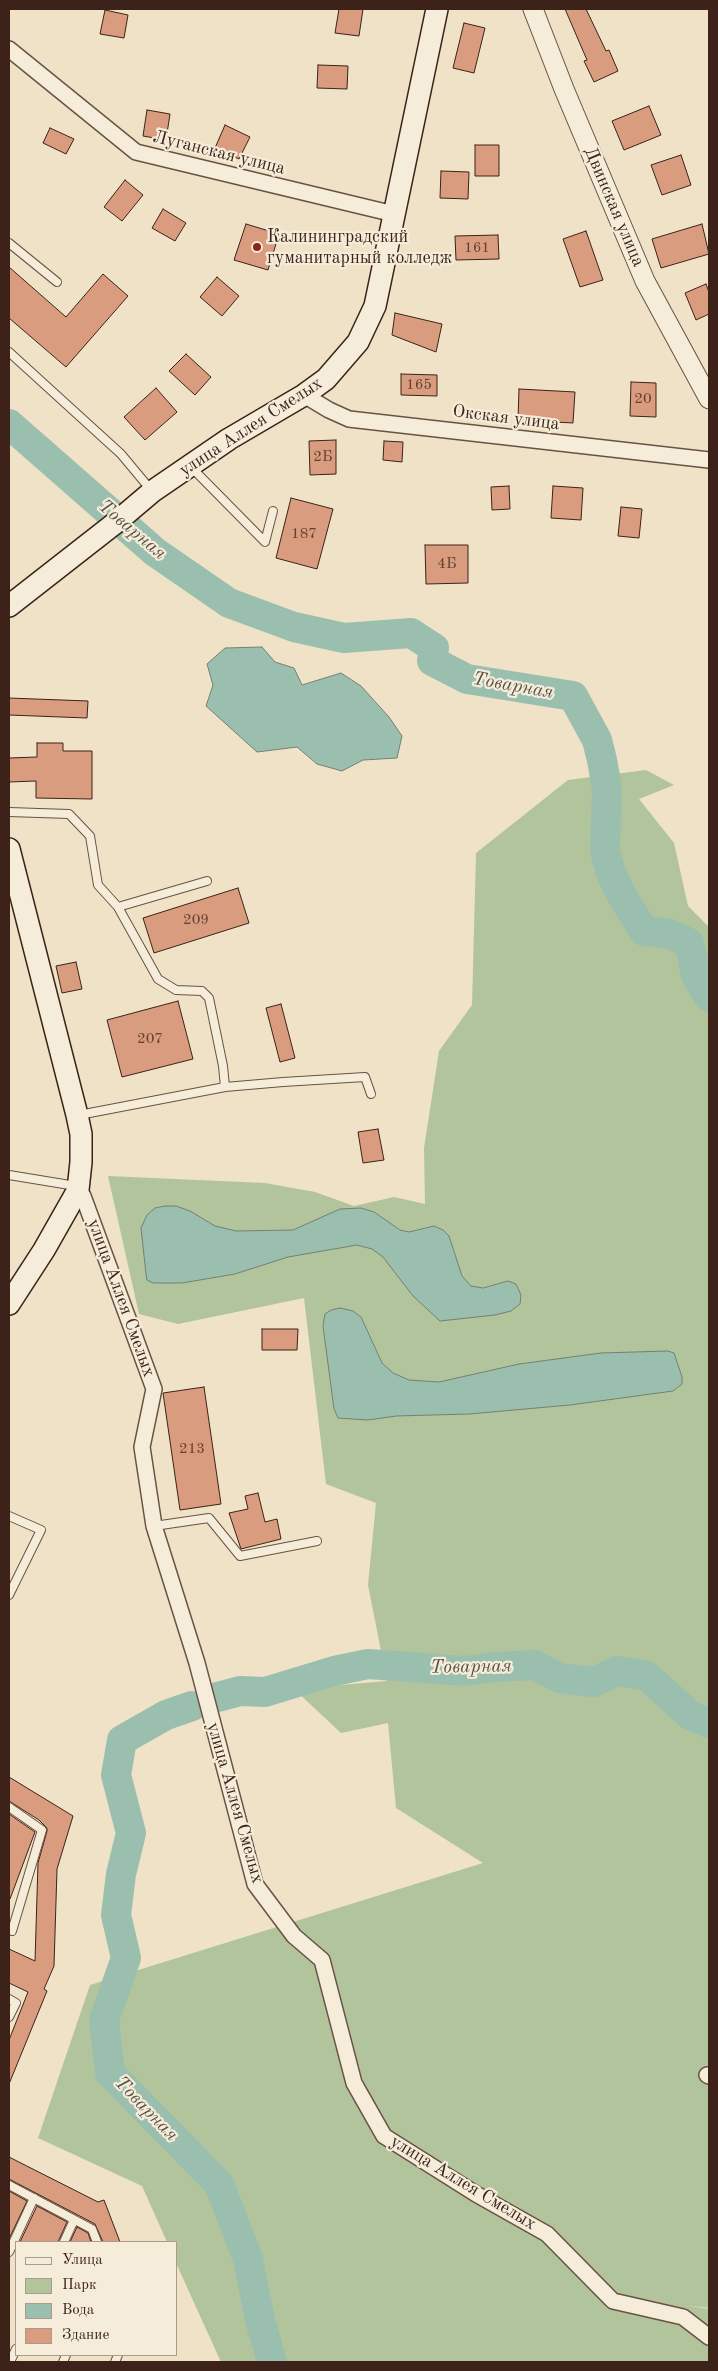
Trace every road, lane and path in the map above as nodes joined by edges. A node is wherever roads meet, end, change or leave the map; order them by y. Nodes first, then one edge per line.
1 (437, 9) edge
2 (533, 9) edge
3 (9, 49) edge
4 (394, 214) junction
5 (9, 242) edge
6 (57, 282) dead end
7 (9, 352) edge
8 (304, 395) junction
9 (709, 398) edge
10 (709, 460) edge
11 (190, 466) junction
12 (152, 491) junction
13 (273, 511) dead end
14 (9, 606) edge
15 (9, 812) edge
16 (9, 849) edge
17 (12, 874) edge
18 (207, 881) dead end
19 (118, 906) junction
20 (225, 1087) junction
21 (371, 1094) dead end
22 (77, 1115) junction
23 (9, 1175) edge
24 (78, 1188) junction
25 (9, 1304) edge
26 (9, 1516) edge
27 (154, 1526) junction
28 (317, 1541) dead end
29 (9, 1595) edge
30 (9, 1807) edge
31 (9, 1929) edge
32 (9, 1999) edge
33 (9, 2017) edge
34 (9, 2185) edge
35 (34, 2198) junction
36 (74, 2220) junction
37 (64, 2241) edge
38 (97, 2241) edge
39 (9, 2252) edge
40 (709, 2337) edge

1 - 4 main road, улица Аллея Смелых
2 - 9 street, Двинская улица
3 - 4 street, Луганская улица
4 - 8 main road, улица Аллея Смелых
5 - 6 lane
7 - 12 lane
8 - 10 street, Окская улица
8 - 11 main road, улица Аллея Смелых
11 - 12 main road, улица Аллея Смелых
11 - 13 lane
12 - 14 main road, улица Аллея Смелых
15 - 19 lane
16 - 17 main road, улица Аллея Смелых
17 - 22 main road, улица Аллея Смелых
18 - 19 lane
19 - 20 lane
20 - 21 lane
20 - 22 lane
22 - 24 main road, улица Аллея Смелых
23 - 24 lane
24 - 25 main road, улица Аллея Смелых
24 - 27 street, улица Аллея Смелых
26 - 29 lane
27 - 28 lane
27 - 40 street, улица Аллея Смелых
30 - 31 lane
32 - 33 lane
34 - 35 lane
35 - 36 lane
35 - 39 lane
36 - 37 lane
36 - 38 lane

